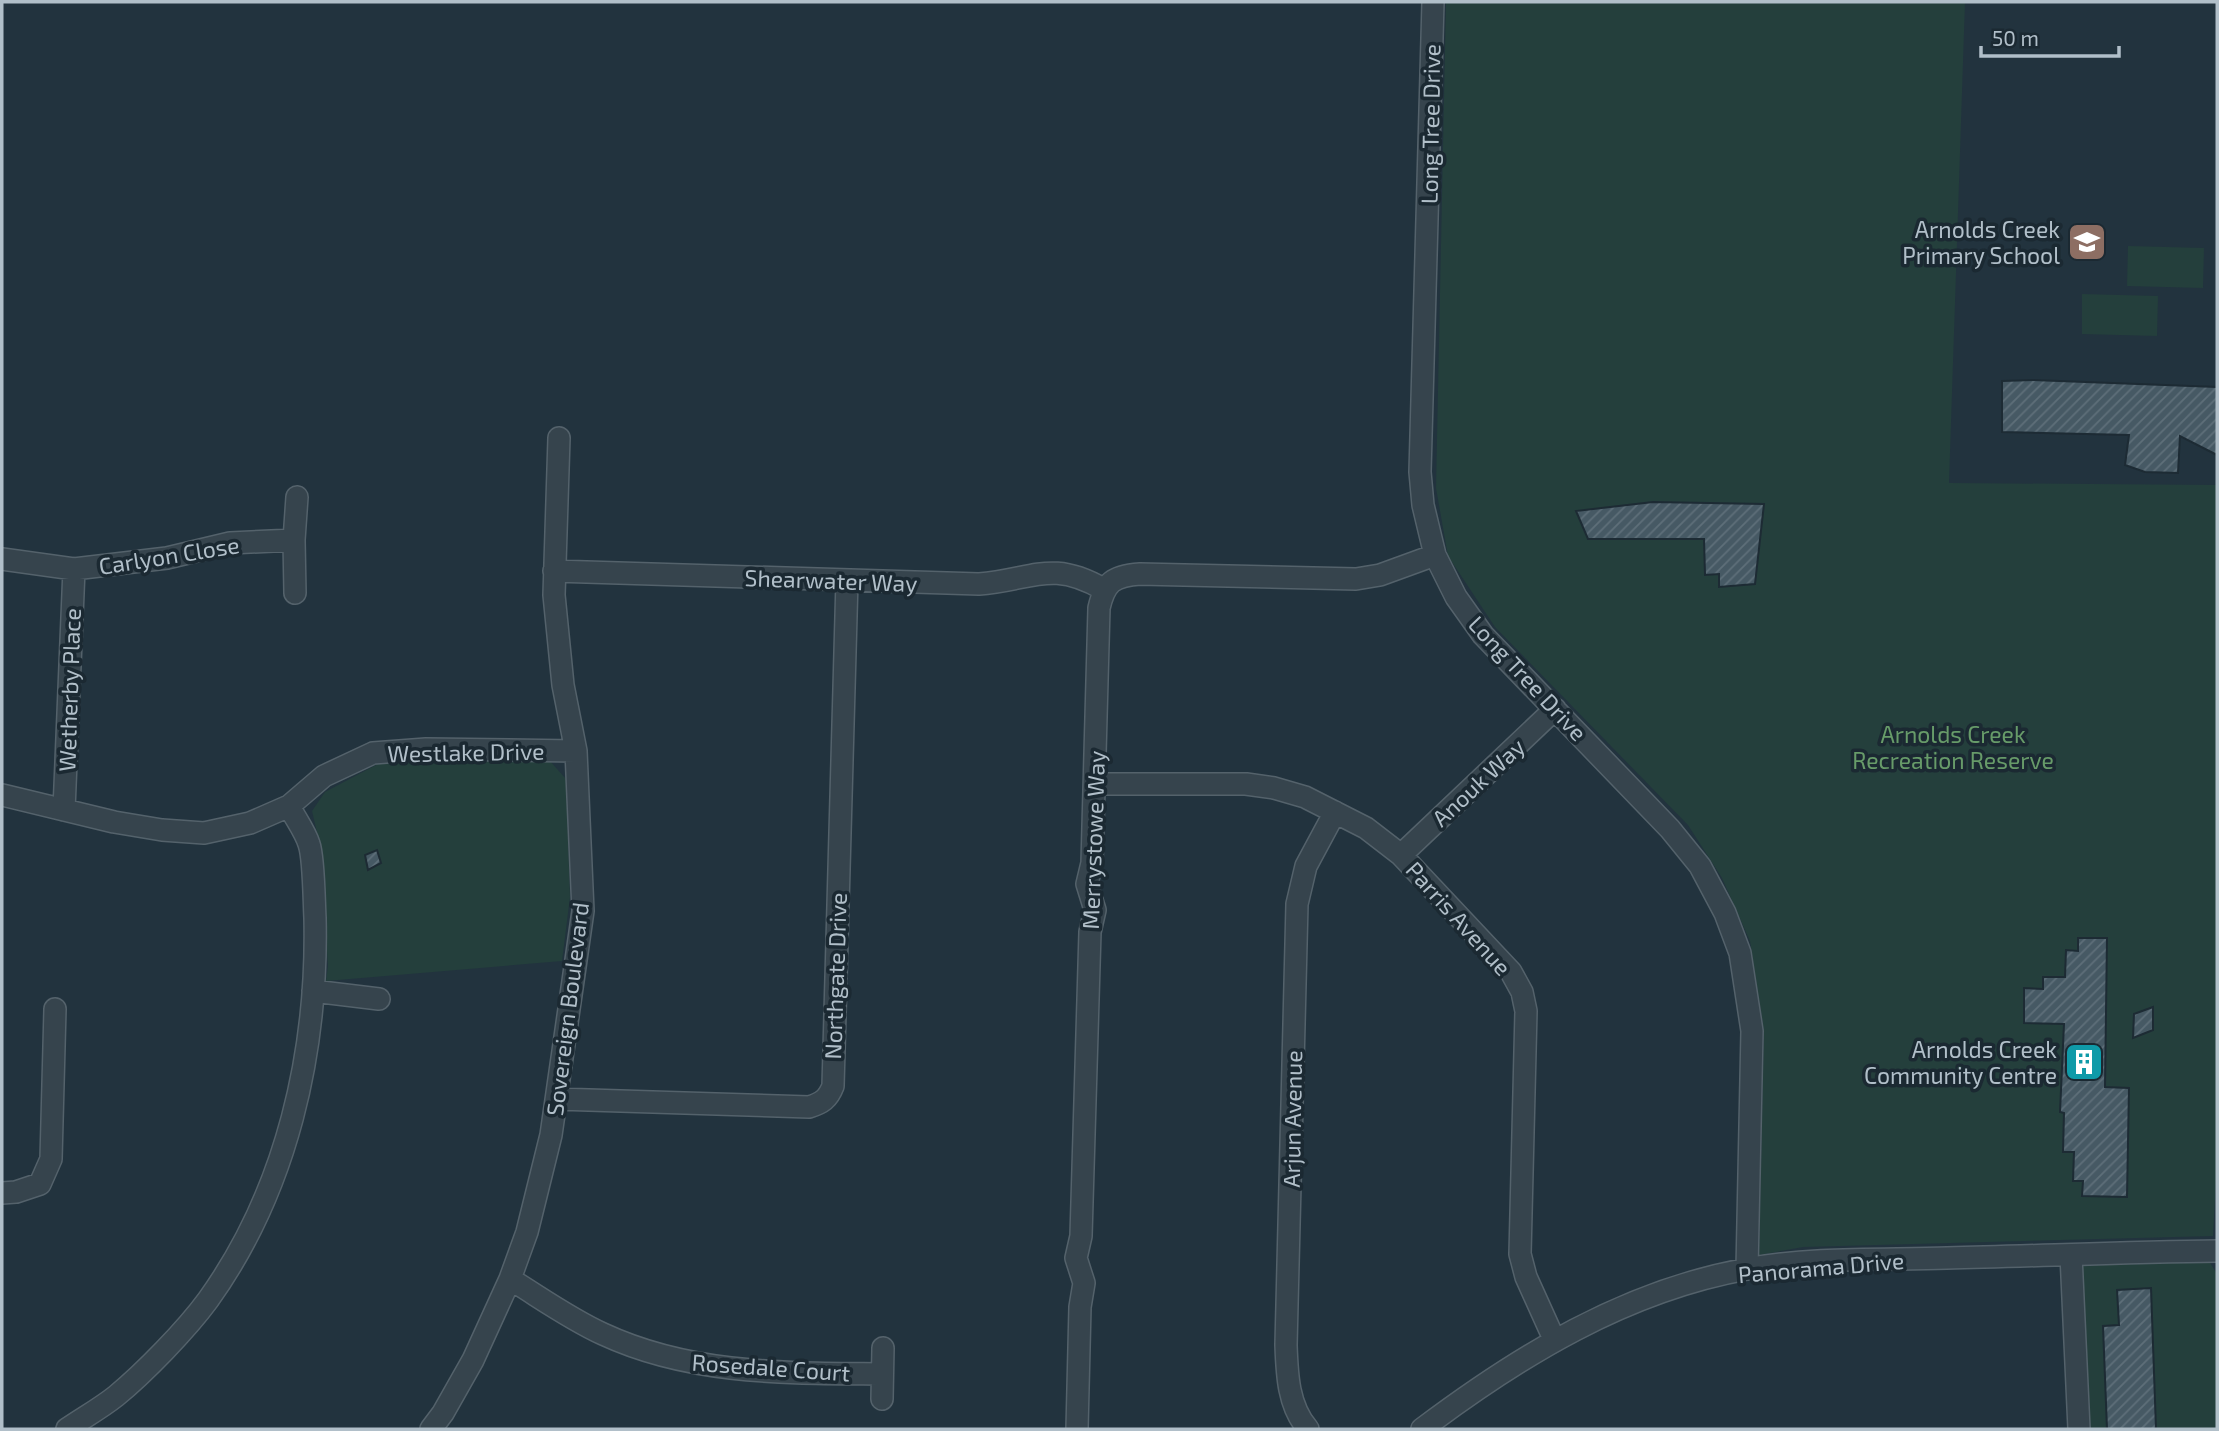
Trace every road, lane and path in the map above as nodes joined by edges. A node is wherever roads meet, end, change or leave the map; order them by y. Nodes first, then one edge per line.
1 (1433, 2) edge
2 (559, 438) dead end
3 (296, 497) dead end
4 (294, 540) junction
5 (1435, 555) junction
6 (2, 559) edge
7 (74, 569) junction
8 (554, 571) junction
9 (846, 580) junction
10 (1103, 589) junction
11 (295, 593) dead end
12 (1555, 709) junction
13 (576, 751) junction
14 (1095, 783) junction
15 (2, 795) edge
16 (289, 806) junction
17 (64, 810) junction
18 (1335, 812) junction
19 (1401, 855) junction
20 (313, 991) junction
21 (380, 999) dead end
22 (55, 1009) dead end
23 (557, 1099) junction
24 (2, 1193) edge
25 (2217, 1251) edge
26 (2071, 1255) junction
27 (1747, 1269) junction
28 (510, 1279) junction
29 (1554, 1339) junction
30 (883, 1348) dead end
31 (882, 1374) junction
32 (882, 1399) dead end
33 (67, 1429) edge
34 (431, 1429) edge
35 (1077, 1429) edge
36 (1308, 1429) edge
37 (1422, 1429) edge
38 (2079, 1429) edge

1 - 5 street, Long Tree Drive
2 - 8 street, Sovereign Boulevard
3 - 4 street
4 - 7 street, Carlyon Close
4 - 11 street
5 - 10 street
5 - 12 street, Long Tree Drive
6 - 7 street, Carlyon Close
7 - 17 street, Wetherby Place
8 - 9 street, Shearwater Way
8 - 13 street, Sovereign Boulevard
9 - 10 street, Shearwater Way
9 - 23 street, Northgate Drive
10 - 14 street, Merrystowe Way
12 - 19 street, Anouk Way
12 - 27 street, Long Tree Drive
13 - 16 street, Westlake Drive
13 - 23 street, Sovereign Boulevard
14 - 18 street, Parris Avenue
14 - 35 street, Merrystowe Way
15 - 17 street, Westlake Drive
16 - 17 street, Westlake Drive
16 - 20 street
18 - 19 street, Parris Avenue
18 - 36 street, Arjun Avenue
19 - 29 street, Parris Avenue
20 - 21 street
20 - 33 street
22 - 24 street
23 - 28 street, Sovereign Boulevard
25 - 26 street, Panorama Drive
26 - 27 street, Panorama Drive
26 - 38 street
27 - 29 street, Panorama Drive
28 - 31 street, Rosedale Court
28 - 34 street, Sovereign Boulevard
29 - 37 street, Panorama Drive
30 - 31 street, Rosedale Court
31 - 32 street, Rosedale Court

